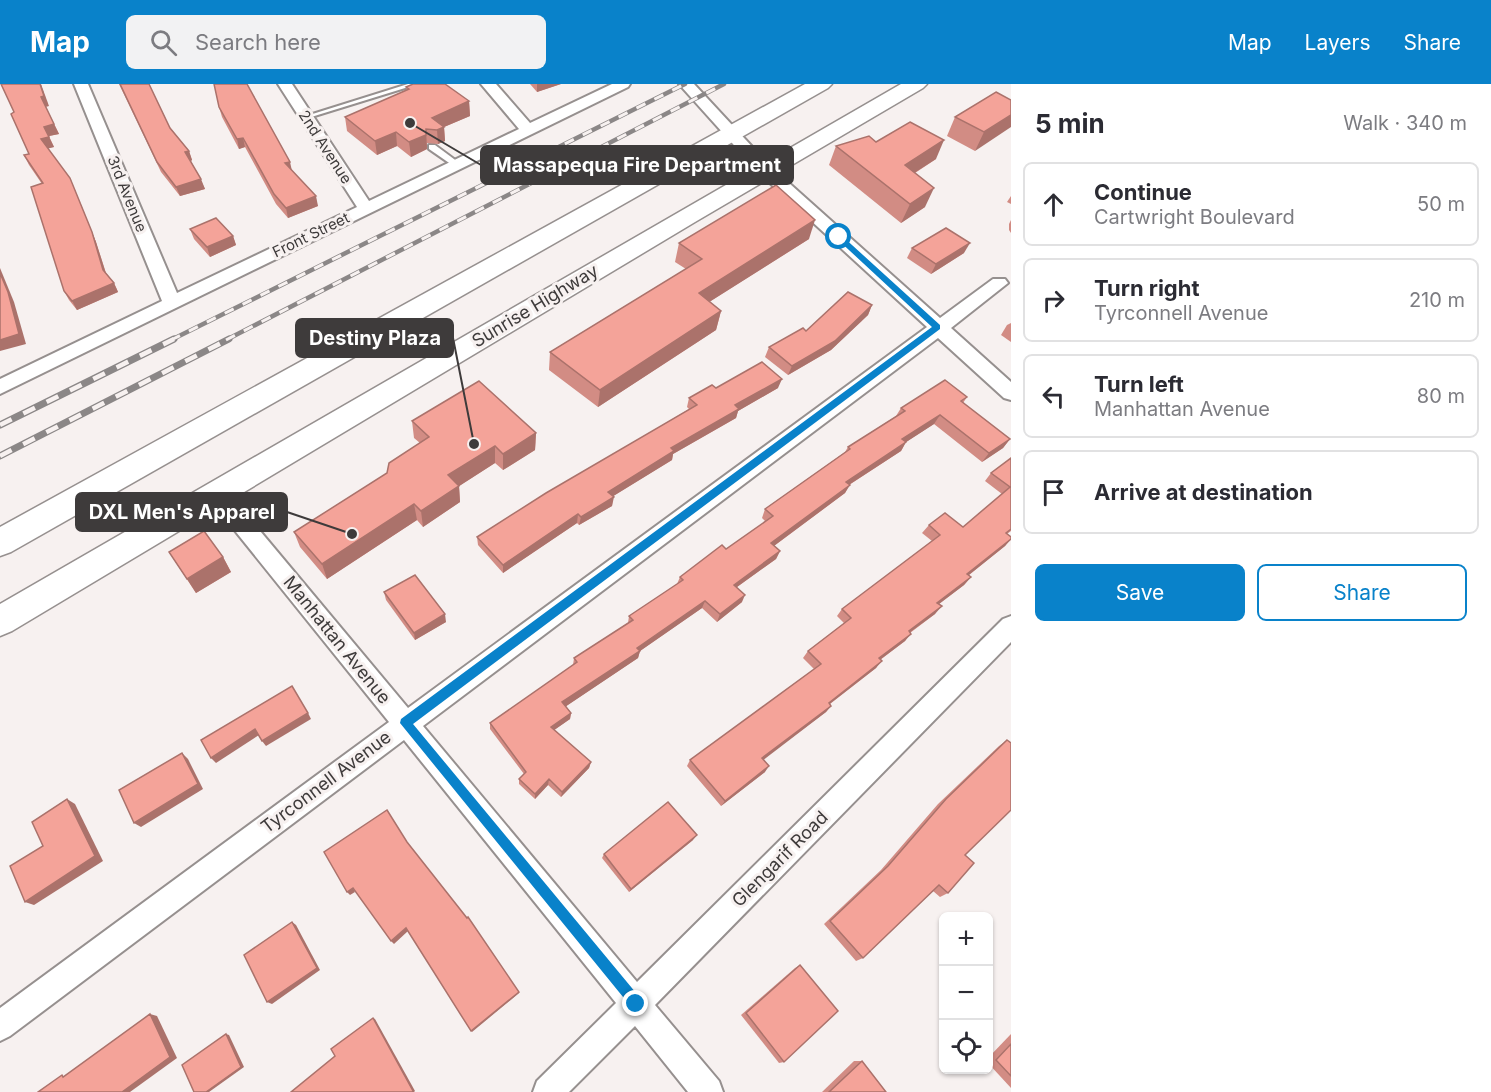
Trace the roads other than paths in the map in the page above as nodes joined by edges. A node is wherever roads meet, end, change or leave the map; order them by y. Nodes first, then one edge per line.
1 (81, 84) edge
2 (285, 84) edge
3 (415, 84) edge
4 (488, 84) edge
5 (623, 84) edge
6 (686, 84) edge
7 (821, 84) edge
8 (916, 84) edge
9 (306, 117) junction
10 (528, 130) junction
11 (731, 133) junction
12 (432, 147) edge
13 (757, 161) junction
14 (458, 165) junction
15 (366, 209) junction
16 (999, 283) dead end
17 (172, 303) junction
18 (937, 327) junction
19 (0, 387) edge
20 (1011, 393) edge
21 (218, 495) junction
22 (0, 543) edge
23 (0, 621) edge
24 (1011, 626) edge
25 (405, 723) junction
26 (636, 1004) junction
27 (0, 1026) edge
28 (548, 1092) edge
29 (708, 1092) edge

1 - 17 street, 3rd Avenue
2 - 9 street, 2nd Avenue
3 - 9 lane
4 - 10 street
5 - 10 street, Front Street
6 - 11 street
7 - 11 highway
8 - 13 highway, Sunrise Highway
9 - 15 street, 2nd Avenue
10 - 14 street, Front Street
11 - 13 street
11 - 22 highway
12 - 14 lane
13 - 18 street
13 - 21 highway, Sunrise Highway
14 - 15 street, Front Street
15 - 17 street, Front Street
16 - 18 street, Tyrconnell Avenue
17 - 19 street, Front Street
18 - 20 street
18 - 25 street, Tyrconnell Avenue
21 - 23 highway, Sunrise Highway
21 - 25 street, Manhattan Avenue
24 - 26 street, Glengarif Road
25 - 26 street, Manhattan Avenue
25 - 27 street, Tyrconnell Avenue
26 - 28 street, Glengarif Road
26 - 29 street, Manhattan Avenue

